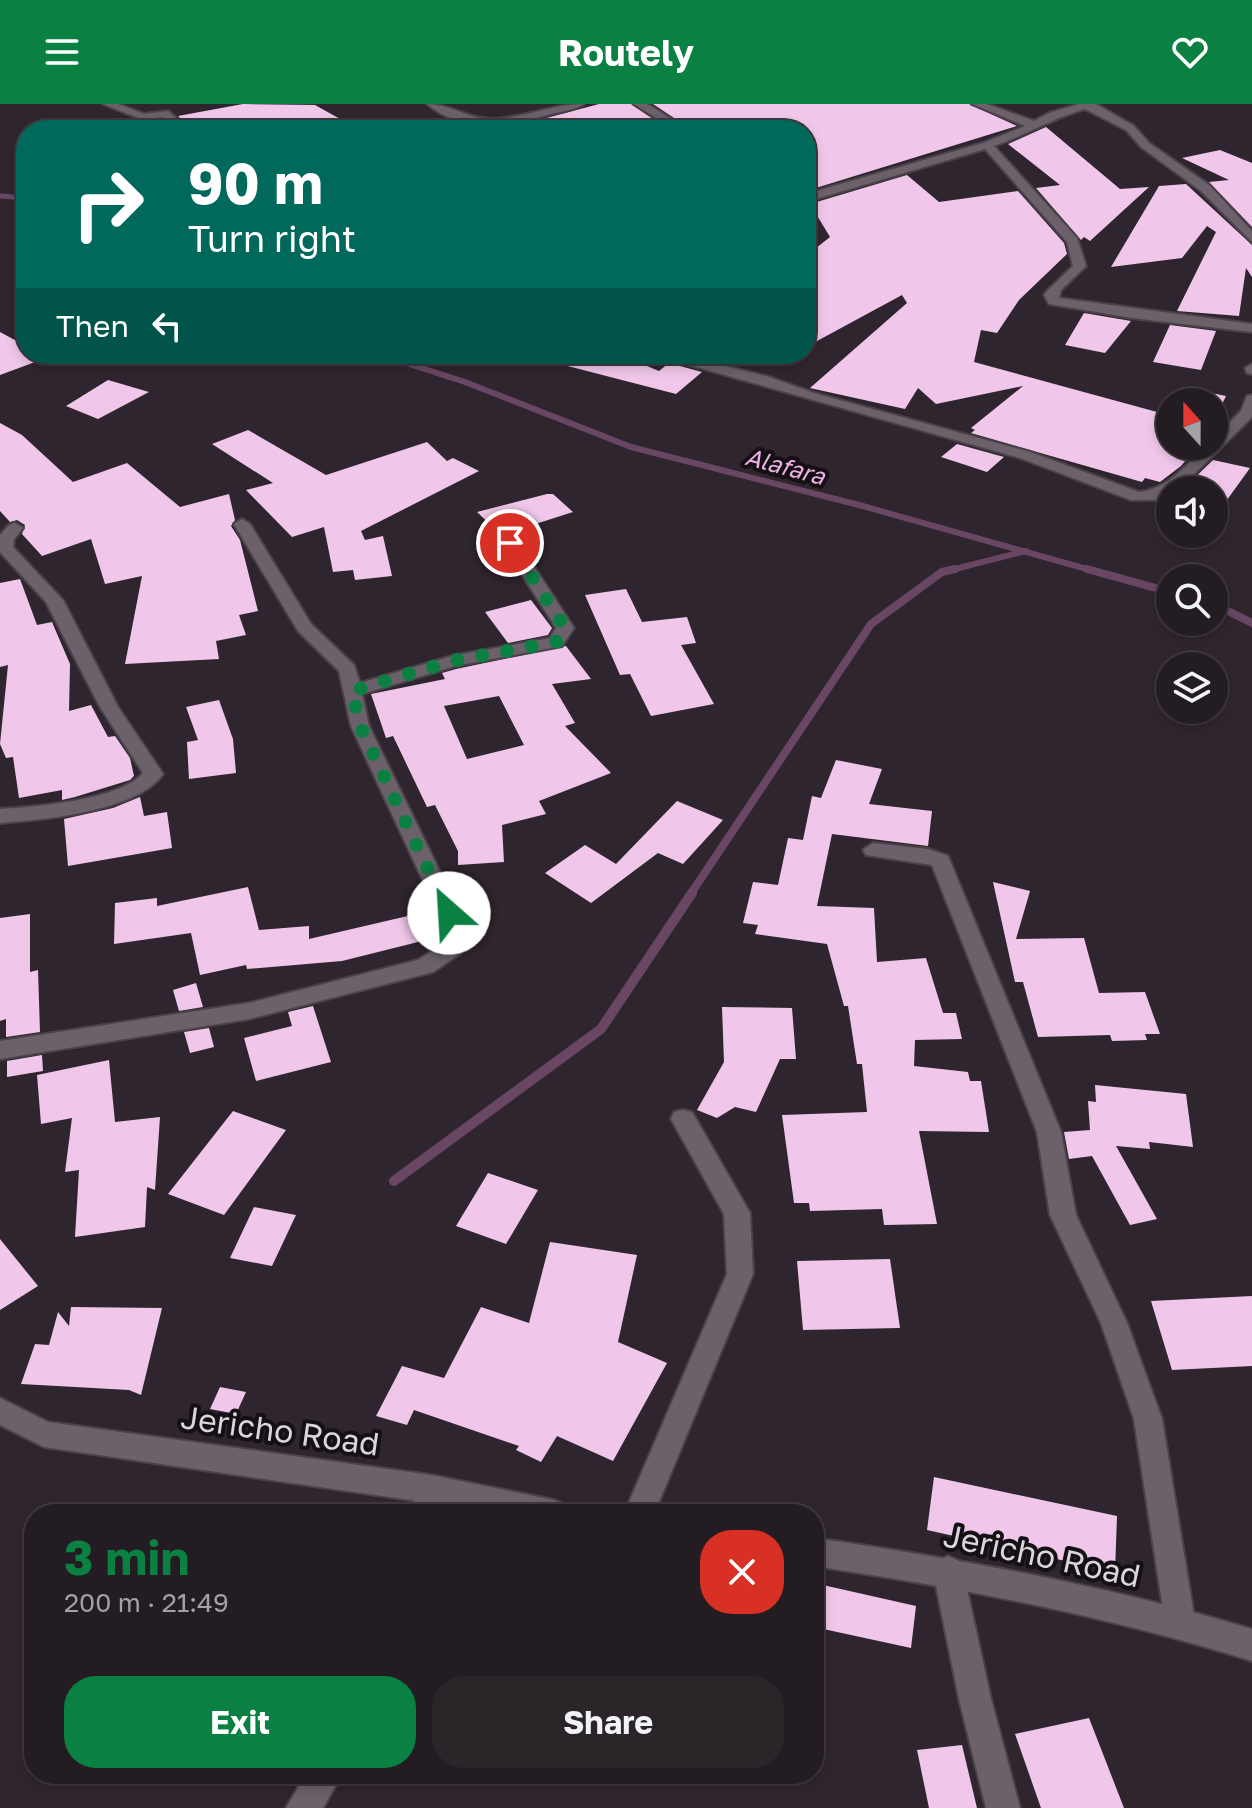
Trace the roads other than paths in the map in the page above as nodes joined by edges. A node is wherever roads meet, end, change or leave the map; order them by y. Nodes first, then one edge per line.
1 (108, 104) edge
2 (432, 104) edge
3 (579, 104) edge
4 (639, 104) edge
5 (977, 104) edge
6 (1088, 104) edge
7 (172, 120) edge
8 (467, 120) edge
9 (526, 120) edge
10 (666, 120) edge
11 (1033, 125) junction
12 (987, 145) junction
13 (816, 195) edge
14 (1252, 238) edge
15 (1252, 328) edge
16 (699, 364) edge
17 (1252, 399) edge
18 (1245, 425) edge
19 (242, 524) dead end
20 (15, 528) dead end
21 (510, 543) dead end
22 (352, 691) junction
23 (0, 816) edge
24 (873, 850) dead end
25 (0, 1050) edge
26 (683, 1119) dead end
27 (0, 1411) edge
28 (428, 1502) edge
29 (449, 1504) edge
30 (643, 1504) edge
31 (824, 1553) edge
32 (948, 1571) junction
33 (1180, 1622) junction
34 (1252, 1645) edge
35 (319, 1784) edge
36 (303, 1808) edge
37 (1003, 1808) edge

1 - 7 street
2 - 8 street
3 - 9 street
4 - 10 street
5 - 11 street
6 - 11 street
6 - 14 street
11 - 12 street
12 - 13 street
12 - 15 street
16 - 18 street
17 - 18 street
19 - 22 street
20 - 23 street
21 - 22 street
22 - 25 street
24 - 33 street
26 - 30 street
27 - 28 street, Jericho Road
28 - 29 street, Jericho Road
31 - 32 street, Jericho Road
32 - 33 street, Jericho Road
32 - 37 street
33 - 34 street, Jericho Road
35 - 36 street

